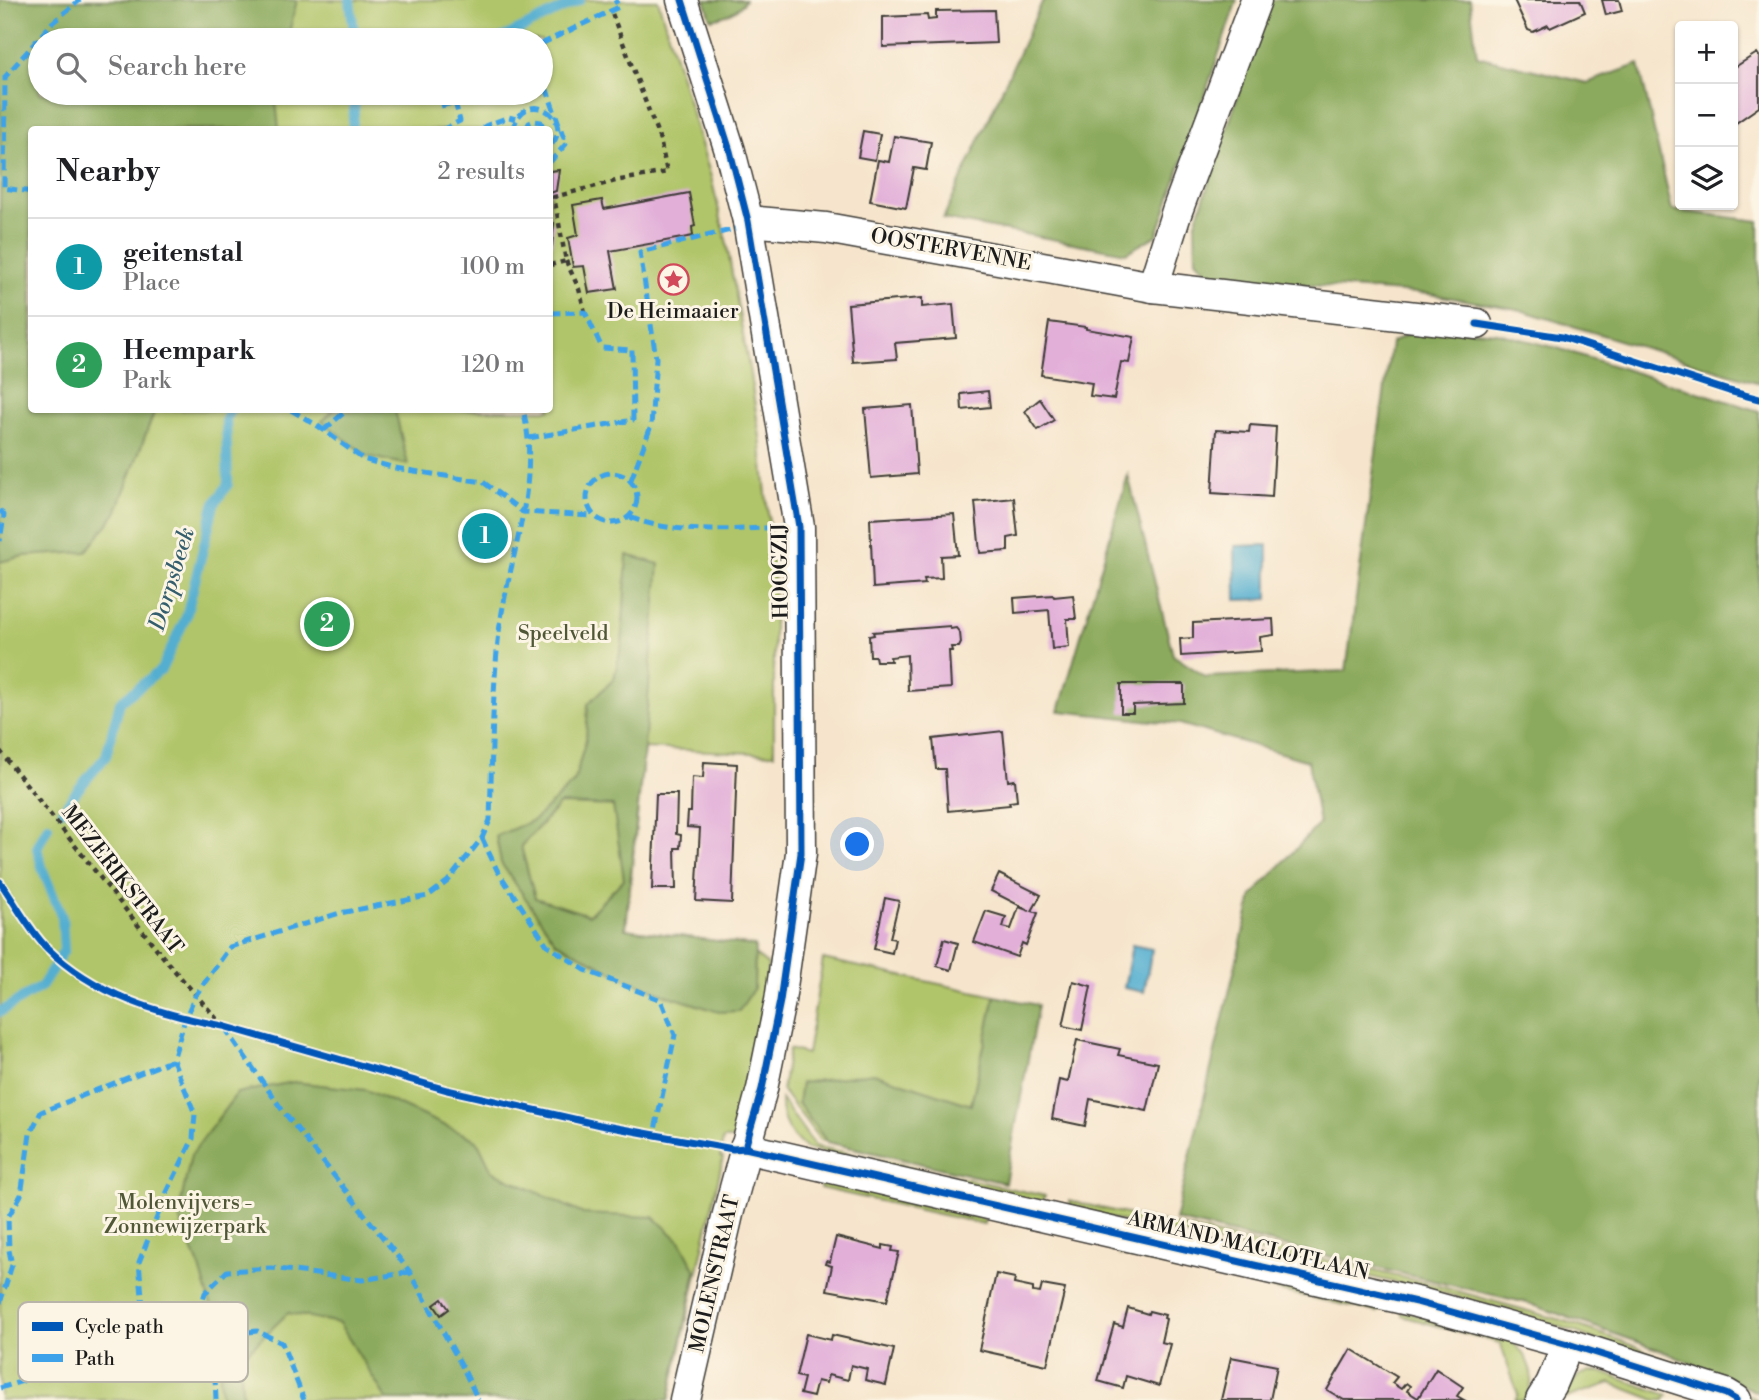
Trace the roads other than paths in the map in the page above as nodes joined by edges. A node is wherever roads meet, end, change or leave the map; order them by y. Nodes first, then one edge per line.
1 (682, 0) edge
2 (1256, 0) edge
3 (748, 221) junction
4 (1153, 287) junction
5 (1478, 324) dead end
6 (745, 1148) junction
7 (1568, 1344) junction
8 (685, 1400) edge
9 (1541, 1400) edge
10 (1736, 1400) edge

1 - 3 street, HOOGZIJ
2 - 4 street
3 - 4 street, OOSTERVENNE
3 - 6 street, HOOGZIJ
4 - 5 street, OOSTERVENNE
6 - 7 street, ARMAND MACLOTLAAN
6 - 8 street, MOLENSTRAAT
7 - 9 street
7 - 10 street, ARMAND MACLOTLAAN

